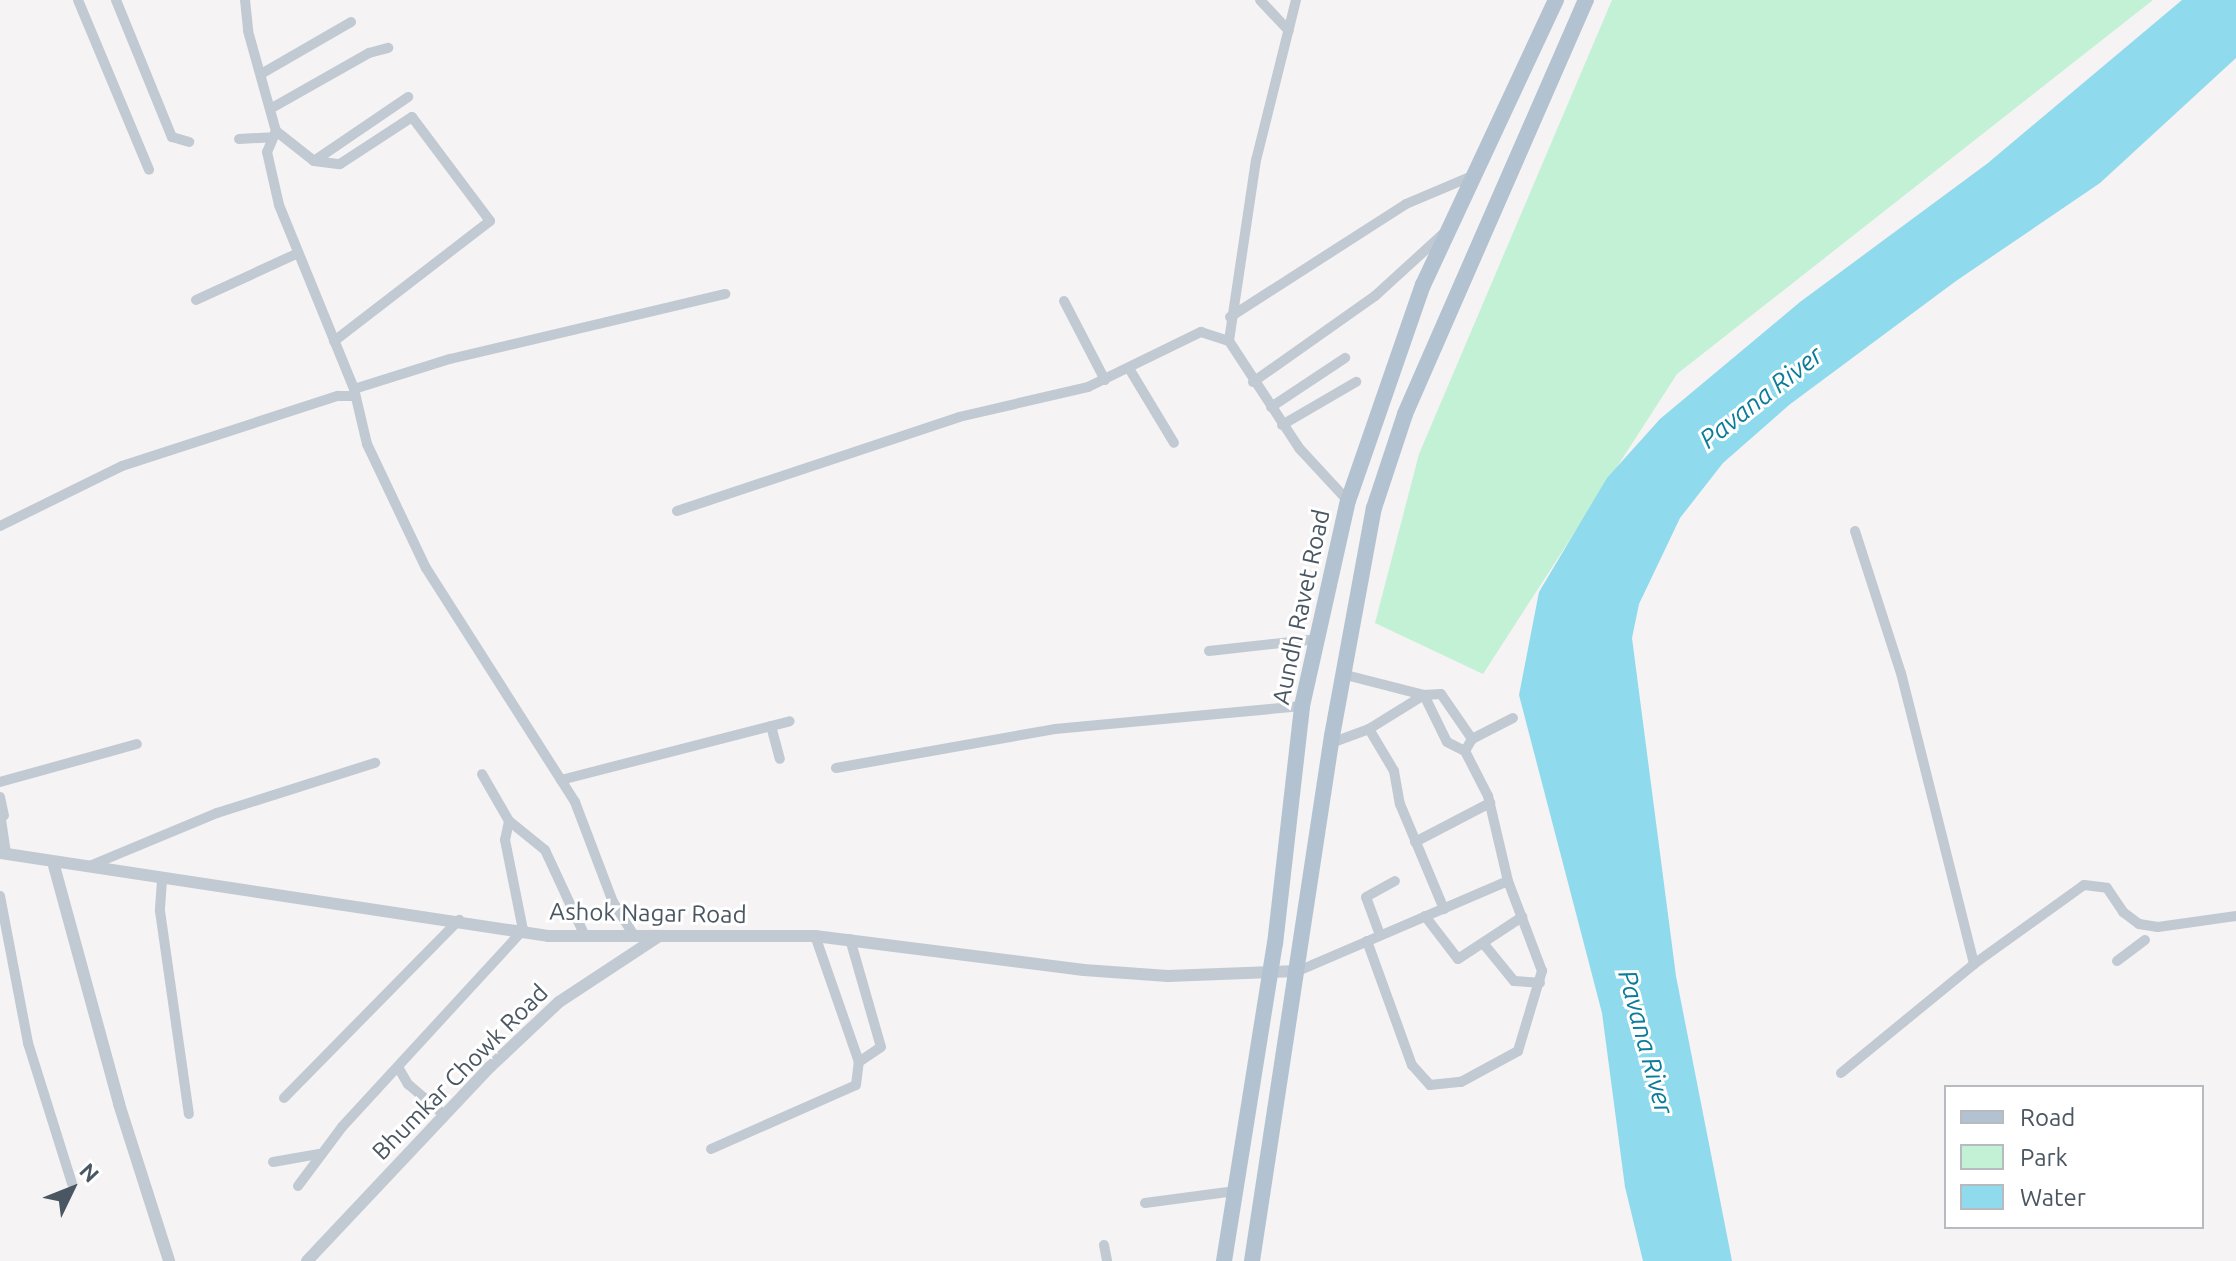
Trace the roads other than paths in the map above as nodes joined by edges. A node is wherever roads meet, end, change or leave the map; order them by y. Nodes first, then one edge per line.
1 (78, 0) edge
2 (116, 0) edge
3 (245, 0) edge
4 (1260, 0) edge
5 (1296, 0) edge
6 (1556, 0) edge
7 (1586, 0) edge
8 (351, 22) dead end
9 (1289, 31) junction
10 (388, 48) dead end
11 (261, 74) junction
12 (408, 97) dead end
13 (270, 109) junction
14 (274, 134) junction
15 (239, 139) dead end
16 (189, 142) dead end
17 (314, 161) junction
18 (149, 170) dead end
19 (1470, 177) junction
20 (1448, 230) junction
21 (298, 253) junction
22 (725, 294) dead end
23 (196, 300) dead end
24 (1064, 301) dead end
25 (1230, 317) junction
26 (334, 341) junction
27 (1229, 341) junction
28 (1345, 358) dead end
29 (1130, 370) junction
30 (1105, 380) junction
31 (1253, 382) junction
32 (1356, 382) dead end
33 (354, 392) junction
34 (1271, 407) junction
35 (1282, 425) junction
36 (1174, 443) dead end
37 (1348, 501) junction
38 (677, 511) dead end
39 (0, 526) edge
40 (1855, 531) dead end
41 (1318, 639) junction
42 (1209, 651) dead end
43 (1342, 674) junction
44 (1424, 695) junction
45 (1302, 706) junction
46 (1513, 718) dead end
47 (790, 721) dead end
48 (771, 726) junction
49 (1369, 729) junction
50 (1472, 739) junction
51 (1331, 743) junction
52 (137, 744) dead end
53 (1465, 751) junction
54 (780, 759) dead end
55 (375, 763) dead end
56 (836, 768) dead end
57 (482, 774) dead end
58 (561, 780) junction
59 (0, 782) edge
60 (0, 797) edge
61 (1490, 803) junction
62 (2, 815) edge
63 (509, 821) junction
64 (1415, 842) junction
65 (3, 853) edge
66 (53, 862) junction
67 (87, 867) junction
68 (162, 880) junction
69 (1395, 881) dead end
70 (1508, 881) junction
71 (0, 896) edge
72 (1444, 909) junction
73 (1425, 916) junction
74 (2236, 916) edge
75 (1522, 917) junction
76 (461, 919) junction
77 (523, 930) junction
78 (661, 935) junction
79 (1380, 935) junction
80 (585, 936) junction
81 (634, 936) junction
82 (815, 936) junction
83 (850, 939) junction
84 (2145, 940) dead end
85 (1367, 941) junction
86 (1483, 943) junction
87 (2117, 961) dead end
88 (1974, 964) junction
89 (1271, 971) junction
90 (1298, 971) junction
91 (1540, 983) junction
92 (859, 1062) junction
93 (398, 1067) junction
94 (1841, 1073) dead end
95 (284, 1098) dead end
96 (189, 1114) dead end
97 (444, 1115) junction
98 (711, 1149) dead end
99 (319, 1154) junction
100 (273, 1162) dead end
101 (72, 1183) dead end
102 (298, 1186) dead end
103 (1235, 1191) junction
104 (1145, 1203) dead end
105 (1104, 1245) dead end
106 (169, 1261) edge
107 (307, 1261) edge
108 (1107, 1261) edge
109 (1224, 1261) edge
110 (1252, 1261) edge

1 - 18 street
2 - 16 street
3 - 11 street
4 - 9 street
5 - 9 street
6 - 19 main road, Aundh Ravet Road
7 - 43 main road, Aundh Ravet Road
8 - 11 street
9 - 25 street
10 - 13 street
11 - 13 street
12 - 17 street
13 - 14 street
14 - 15 street
14 - 17 street
14 - 21 street
17 - 26 street
19 - 20 main road, Aundh Ravet Road
19 - 25 street
20 - 31 street
20 - 37 main road, Aundh Ravet Road
21 - 23 street
21 - 26 street
22 - 33 street
24 - 30 street
25 - 27 street
26 - 33 street
27 - 29 street
27 - 31 street
28 - 34 street
29 - 30 street
29 - 36 street
30 - 38 street
31 - 34 street
32 - 35 street
33 - 39 street
33 - 58 street
34 - 35 street
35 - 37 street
37 - 41 main road, Aundh Ravet Road
40 - 88 street
41 - 42 street
41 - 45 main road, Aundh Ravet Road
43 - 44 street
43 - 51 main road, Aundh Ravet Road
44 - 49 street
44 - 50 street
44 - 53 street
45 - 56 street
45 - 89 main road, Aundh Ravet Road
46 - 50 street
47 - 48 street
48 - 54 street
48 - 58 street
49 - 51 street
49 - 64 street
50 - 53 street
51 - 90 main road, Aundh Ravet Road
52 - 59 street
53 - 61 street
55 - 67 street
57 - 63 street
58 - 81 street
60 - 62 street
61 - 64 street
61 - 70 street
62 - 65 street
63 - 77 street
63 - 80 street
64 - 72 street
65 - 66 street, Ashok Nagar Road
66 - 67 street, Ashok Nagar Road
66 - 106 street
67 - 68 street, Ashok Nagar Road
68 - 76 street, Ashok Nagar Road
68 - 96 street
69 - 79 street
70 - 72 street
70 - 75 street
71 - 101 street
72 - 73 street
73 - 79 street
73 - 86 street
74 - 88 street
75 - 86 street
75 - 91 street
76 - 77 street, Ashok Nagar Road
76 - 95 street
77 - 80 street, Ashok Nagar Road
77 - 93 street
78 - 81 street, Ashok Nagar Road
78 - 82 street, Ashok Nagar Road
78 - 97 street, Bhumkar Chowk Road
79 - 85 street
80 - 81 street, Ashok Nagar Road
82 - 83 street, Ashok Nagar Road
82 - 92 street
83 - 89 street, Ashok Nagar Road
83 - 92 street
84 - 87 street
85 - 90 street
85 - 91 street
86 - 91 street
88 - 94 street
89 - 90 street, Ashok Nagar Road
89 - 103 main road, Aundh Ravet Road
90 - 110 main road, Aundh Ravet Road
92 - 98 street
93 - 97 street
93 - 99 street
97 - 107 street, Bhumkar Chowk Road
99 - 100 street
99 - 102 street
103 - 104 street
103 - 109 main road, Aundh Ravet Road
105 - 108 street

